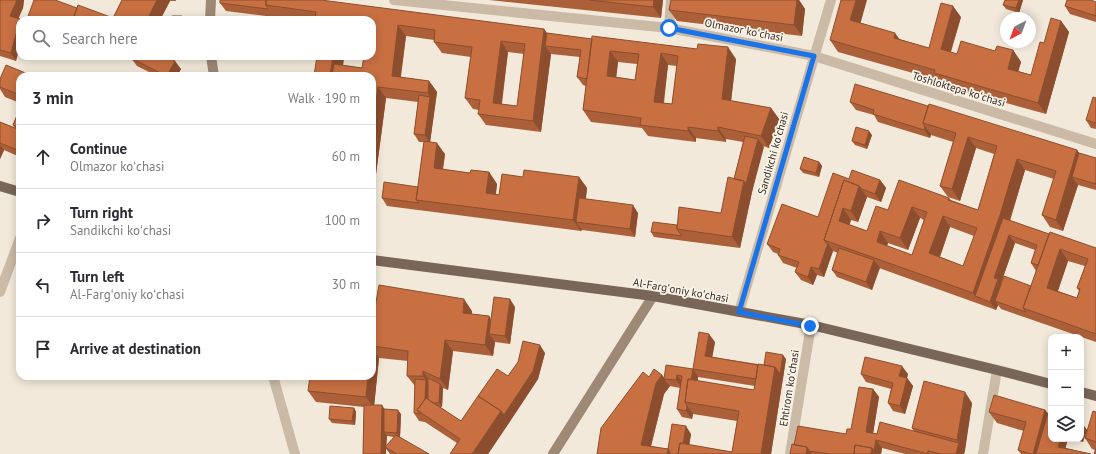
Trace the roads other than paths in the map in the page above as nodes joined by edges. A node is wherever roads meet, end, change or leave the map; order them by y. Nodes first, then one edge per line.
1 (211, 0) edge
2 (394, 0) edge
3 (671, 0) edge
4 (830, 0) edge
5 (210, 16) edge
6 (669, 28) junction
7 (814, 56) junction
8 (212, 60) edge
9 (213, 72) edge
10 (1096, 144) edge
11 (0, 186) edge
12 (16, 191) edge
13 (16, 249) edge
14 (376, 261) edge
15 (0, 292) edge
16 (653, 296) junction
17 (739, 312) junction
18 (810, 326) junction
19 (997, 370) junction
20 (274, 380) edge
21 (1048, 383) edge
22 (1084, 393) edge
23 (1096, 396) edge
24 (295, 454) edge
25 (553, 454) edge
26 (790, 454) edge
27 (983, 454) edge

1 - 5 main road
2 - 6 street, Olmazor koʻchasi
3 - 6 street
4 - 7 street, Sandikchi koʻchasi
6 - 7 street, Olmazor koʻchasi
7 - 10 street, Toshloktepa koʻchasi
7 - 17 street, Sandikchi koʻchasi
8 - 9 main road
11 - 12 main road
13 - 15 street
14 - 16 main road, Al-Fargʻoniy koʻchasi
16 - 17 main road, Al-Fargʻoniy koʻchasi
16 - 25 main road
17 - 18 main road, Al-Fargʻoniy koʻchasi
18 - 19 main road, Al-Fargʻoniy koʻchasi
18 - 26 street, Ehtirom koʻchasi
19 - 21 main road, Al-Fargʻoniy koʻchasi
19 - 27 street
20 - 24 street
22 - 23 main road

